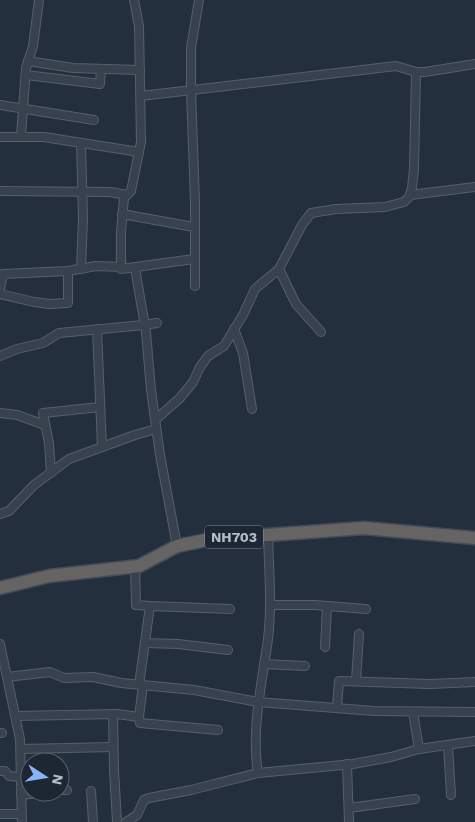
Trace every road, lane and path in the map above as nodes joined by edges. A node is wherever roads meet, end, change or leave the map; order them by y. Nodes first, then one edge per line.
1 (39, 0) edge
2 (134, 0) edge
3 (199, 0) edge
4 (28, 61) junction
5 (475, 64) edge
6 (101, 69) junction
7 (140, 70) junction
8 (416, 72) junction
9 (26, 75) junction
10 (190, 90) junction
11 (141, 96) junction
12 (0, 105) edge
13 (24, 109) junction
14 (94, 120) dead end
15 (21, 136) junction
16 (0, 137) edge
17 (81, 143) junction
18 (139, 152) junction
19 (475, 187) edge
20 (0, 191) edge
21 (82, 192) junction
22 (127, 194) junction
23 (410, 195) junction
24 (122, 214) junction
25 (194, 227) junction
26 (194, 259) junction
27 (121, 267) junction
28 (135, 268) junction
29 (81, 269) junction
30 (278, 269) junction
31 (68, 271) junction
32 (194, 286) dead end
33 (0, 289) edge
34 (0, 294) edge
35 (157, 323) dead end
36 (144, 325) junction
37 (96, 329) junction
38 (234, 329) junction
39 (321, 332) dead end
40 (0, 356) edge
41 (100, 407) junction
42 (252, 408) dead end
43 (0, 413) edge
44 (155, 420) junction
45 (45, 425) junction
46 (156, 429) junction
47 (102, 447) junction
48 (51, 473) junction
49 (0, 514) edge
50 (268, 535) junction
51 (475, 538) edge
52 (177, 546) junction
53 (135, 566) junction
54 (0, 588) edge
55 (271, 605) junction
56 (150, 606) junction
57 (327, 606) junction
58 (230, 608) dead end
59 (366, 609) dead end
60 (359, 634) dead end
61 (146, 643) junction
62 (0, 644) edge
63 (325, 647) dead end
64 (228, 650) dead end
65 (264, 664) junction
66 (304, 666) dead end
67 (5, 674) edge
68 (356, 681) junction
69 (475, 682) edge
70 (141, 685) junction
71 (258, 702) junction
72 (337, 708) junction
73 (413, 712) junction
74 (475, 712) edge
75 (112, 714) junction
76 (16, 716) junction
77 (139, 717) junction
78 (218, 730) dead end
79 (475, 741) edge
80 (448, 745) junction
81 (113, 747) junction
82 (21, 749) joint
83 (419, 749) junction
84 (347, 764) junction
85 (0, 771) edge
86 (258, 773) junction
87 (20, 777) edge
88 (91, 791) dead end
89 (450, 795) dead end
90 (415, 799) dead end
91 (21, 802) edge
92 (349, 808) junction
93 (0, 814) edge
94 (22, 818) edge
95 (93, 822) edge
96 (117, 822) edge
97 (126, 822) edge
98 (349, 822) edge

1 - 4 street
2 - 7 street
3 - 10 street
4 - 6 street
4 - 9 street
5 - 8 street
6 - 7 street
6 - 9 street
7 - 11 street
8 - 10 street
8 - 23 street
9 - 13 street
10 - 11 street
10 - 25 street
11 - 18 street
12 - 13 street
13 - 14 street
13 - 15 street
15 - 16 street
15 - 17 street
17 - 18 street
17 - 21 street
18 - 22 street
19 - 23 street
20 - 21 street
21 - 22 street
21 - 29 street
22 - 24 street
23 - 30 street
24 - 25 street
24 - 27 street
25 - 26 street
26 - 28 street
26 - 32 street
27 - 28 street
27 - 29 street
28 - 36 street
29 - 31 street
30 - 38 street
30 - 39 street
31 - 33 street
31 - 34 street
35 - 36 street
36 - 37 street
36 - 44 street
37 - 40 street
37 - 41 street
38 - 42 street
38 - 44 street
41 - 45 street
41 - 47 street
43 - 45 street
44 - 46 street
45 - 48 street
46 - 47 street
46 - 52 street
47 - 48 street
48 - 49 street
50 - 51 highway, NH703
50 - 52 highway, NH703
50 - 55 street
52 - 53 highway, NH703
53 - 54 highway, NH703
53 - 56 street
55 - 57 street
55 - 65 street
56 - 58 street
56 - 61 street
57 - 59 street
57 - 63 street
60 - 68 street
61 - 64 street
61 - 70 street
62 - 67 street
65 - 66 street
65 - 71 street
67 - 70 street
67 - 76 street
68 - 69 street
68 - 72 street
70 - 71 street
70 - 77 street
71 - 72 street
71 - 86 street
72 - 73 street
73 - 74 street
73 - 83 street
75 - 76 street
75 - 77 street
75 - 81 street
76 - 82 street
77 - 78 street
79 - 80 street
80 - 83 street
80 - 89 street
81 - 82 street
81 - 96 street
83 - 84 street
84 - 86 street
84 - 92 street
85 - 87 street
86 - 97 street
88 - 95 street
90 - 92 street
91 - 94 street
92 - 98 street
93 - 94 street

